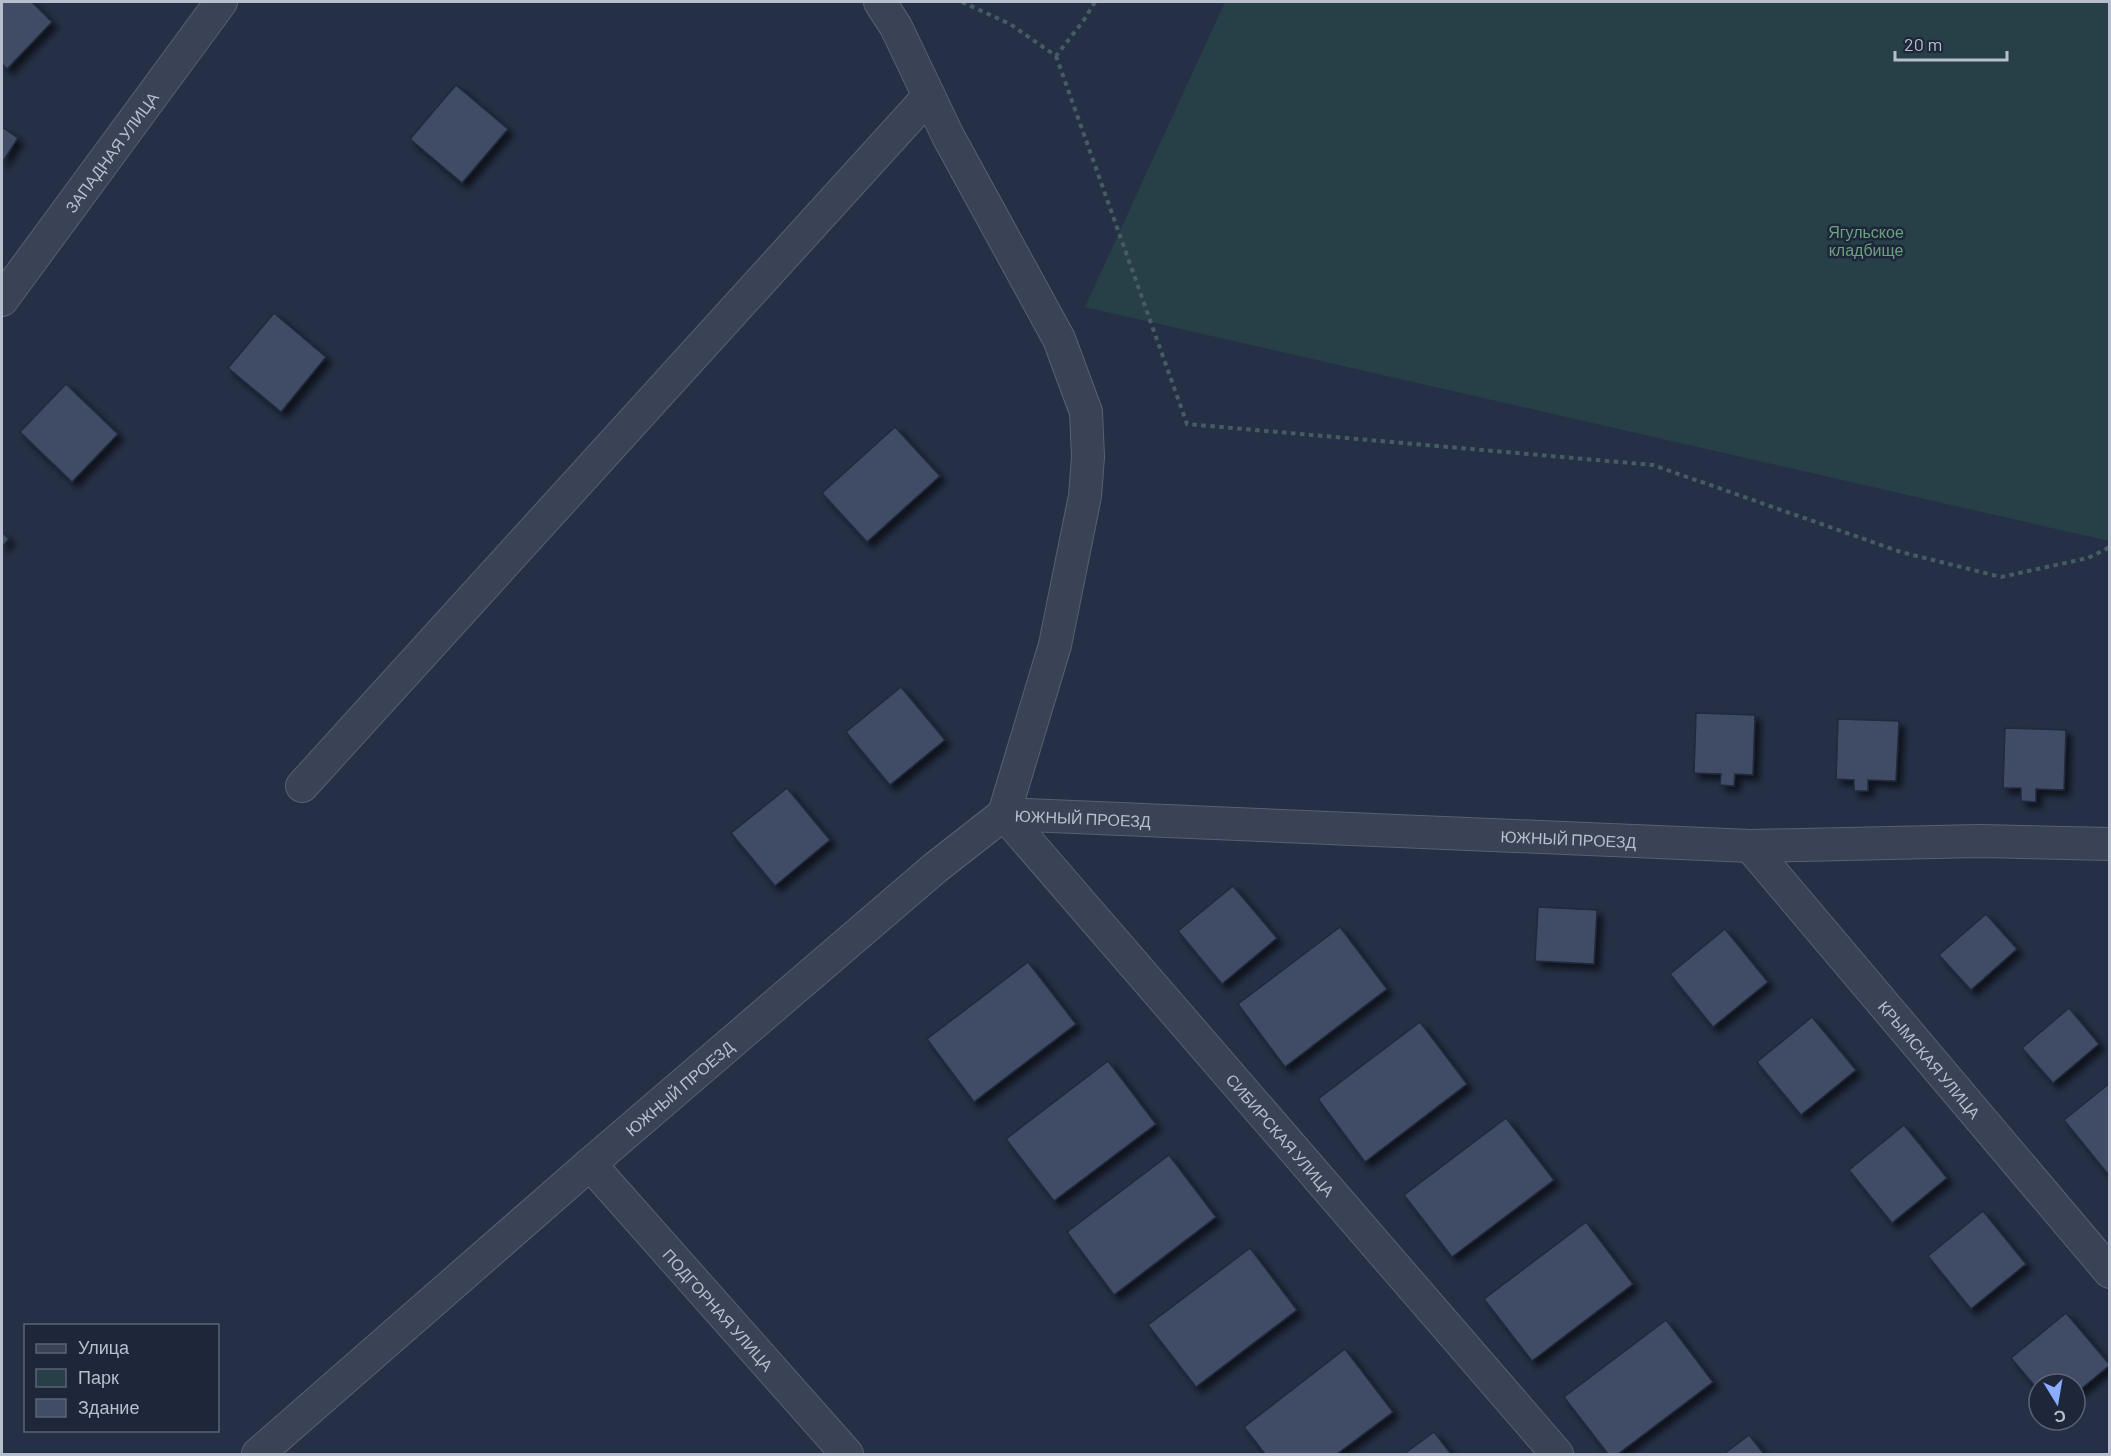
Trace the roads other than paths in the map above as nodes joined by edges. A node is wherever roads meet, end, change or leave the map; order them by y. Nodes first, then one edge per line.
1 (221, 2) edge
2 (880, 2) edge
3 (929, 96) junction
4 (2, 300) edge
5 (302, 786) dead end
6 (1004, 813) junction
7 (2109, 844) edge
8 (1750, 846) junction
9 (590, 1164) junction
10 (2109, 1272) edge
11 (258, 1455) edge
12 (847, 1455) edge
13 (1557, 1455) edge

1 - 4 street, ЗАПАДНАЯ УЛИЦА
2 - 3 street
3 - 5 street
3 - 6 street
6 - 8 street, ЮЖНЫЙ ПРОЕЗД
6 - 9 street, ЮЖНЫЙ ПРОЕЗД
6 - 13 street, СИБИРСКАЯ УЛИЦА
7 - 8 street, ЮЖНЫЙ ПРОЕЗД
8 - 10 street, КРЫМСКАЯ УЛИЦА
9 - 11 street, ЮЖНЫЙ ПРОЕЗД
9 - 12 street, ПОДГОРНАЯ УЛИЦА

